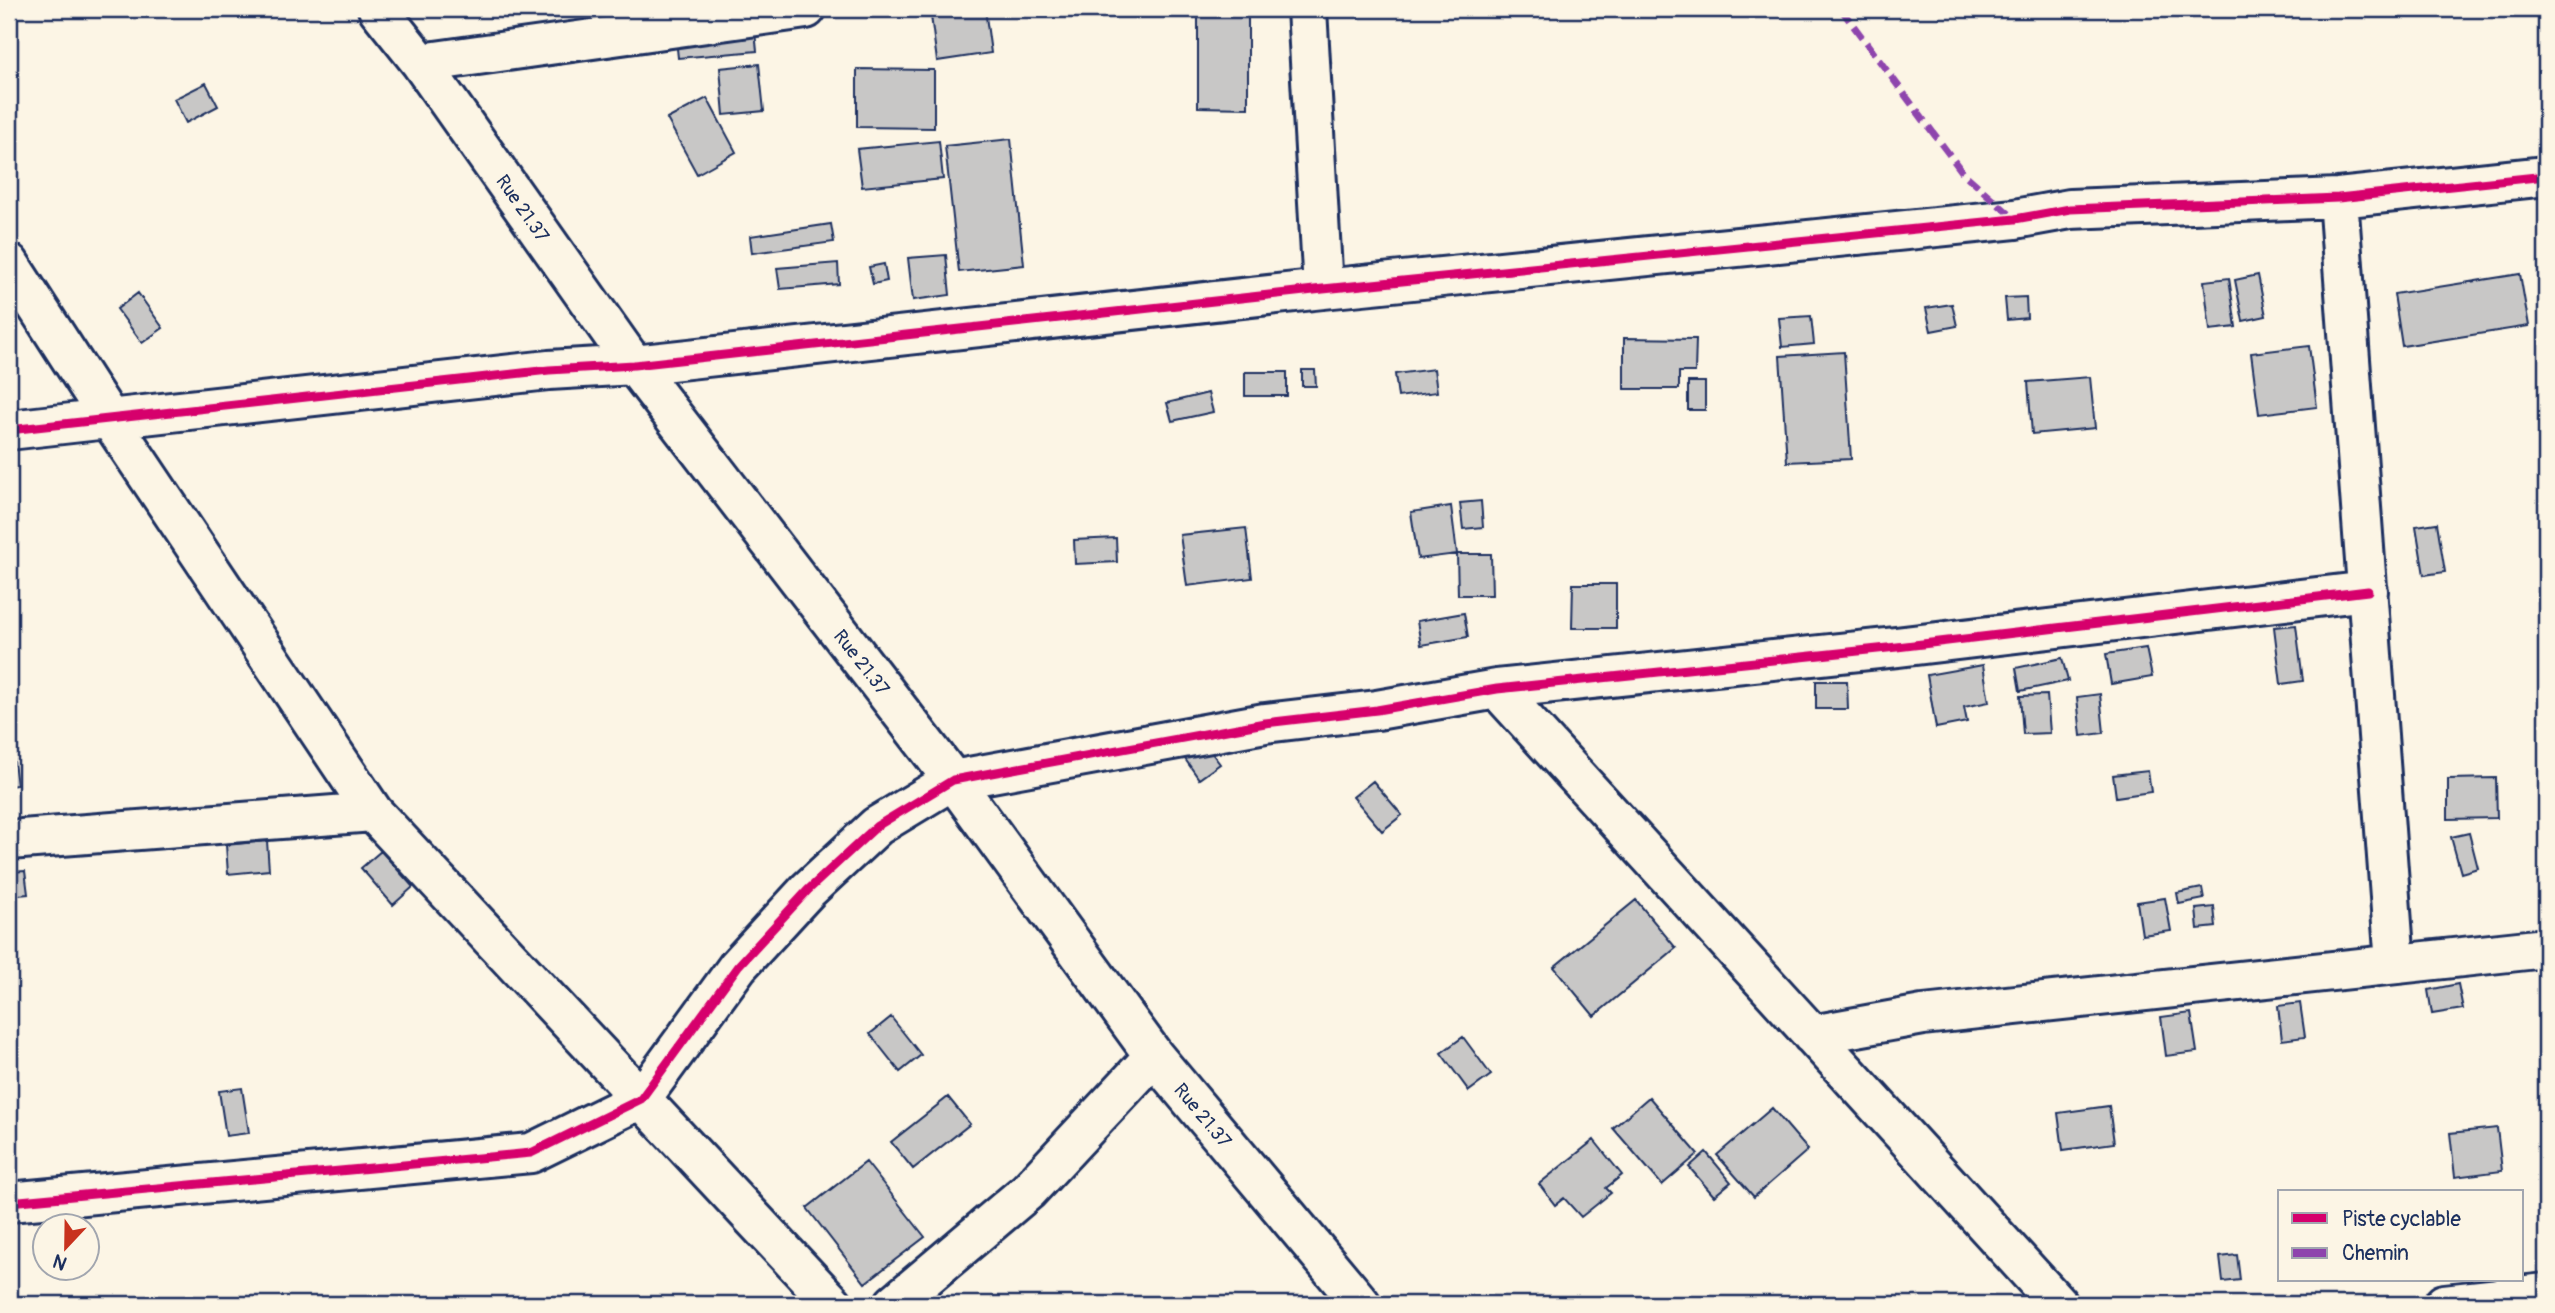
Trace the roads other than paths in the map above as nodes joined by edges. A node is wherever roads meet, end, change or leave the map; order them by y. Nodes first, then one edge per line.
1 (378, 9) edge
2 (806, 9) edge
3 (1307, 9) edge
4 (421, 63) junction
5 (2546, 177) edge
6 (2338, 198) junction
7 (9, 263) edge
8 (1323, 289) junction
9 (634, 365) junction
10 (109, 418) junction
11 (9, 430) edge
12 (2368, 590) junction
13 (1497, 689) junction
14 (953, 780) junction
15 (373, 812) junction
16 (9, 841) edge
17 (2546, 948) edge
18 (2395, 964) junction
19 (1812, 1035) junction
20 (1154, 1056) junction
21 (641, 1098) junction
22 (9, 1202) edge
23 (2546, 1293) edge
24 (833, 1304) edge
25 (894, 1304) edge
26 (1361, 1304) edge
27 (2058, 1304) edge
28 (2444, 1304) edge

1 - 4 street, Rue 21.37
2 - 4 street
3 - 8 street
4 - 9 street, Rue 21.37
5 - 6 street
6 - 8 street
6 - 12 street
7 - 10 street
8 - 9 street
9 - 10 street
9 - 14 street, Rue 21.37
10 - 11 street
10 - 15 street
12 - 13 street
12 - 18 street
13 - 14 street
13 - 19 street
14 - 20 street, Rue 21.37
14 - 21 street
15 - 16 street
15 - 21 street
17 - 18 street
18 - 19 street
19 - 27 street
20 - 25 street
20 - 26 street, Rue 21.37
21 - 22 street
21 - 24 street
23 - 28 street

